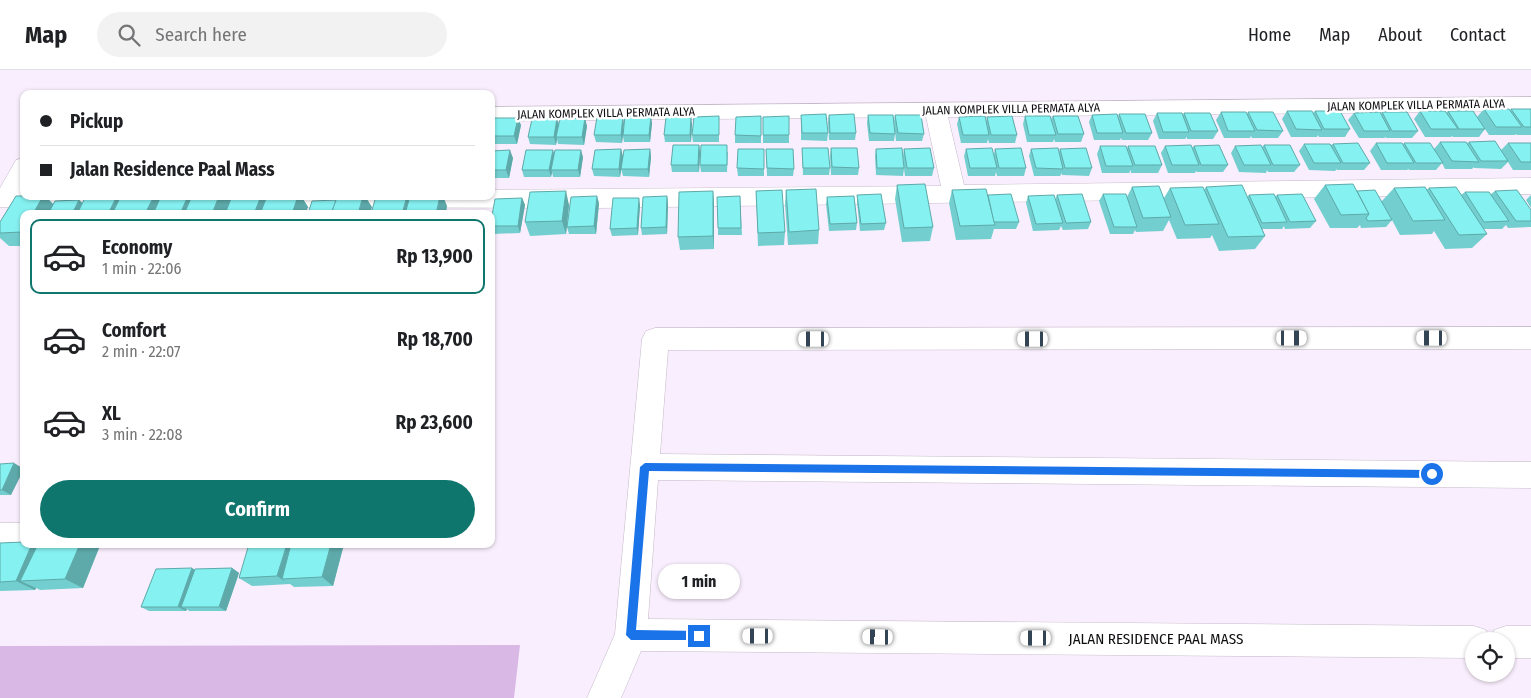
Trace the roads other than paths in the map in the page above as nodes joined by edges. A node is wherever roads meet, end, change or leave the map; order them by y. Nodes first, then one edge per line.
1 (1531, 104) edge
2 (936, 110) junction
3 (495, 114) edge
4 (20, 172) edge
5 (1531, 186) edge
6 (954, 193) junction
7 (3, 198) edge
8 (20, 198) edge
9 (495, 198) edge
10 (1531, 338) edge
11 (645, 467) junction
12 (1531, 475) edge
13 (0, 538) edge
14 (20, 538) edge
15 (645, 635) junction
16 (1465, 642) edge
17 (1515, 642) edge
18 (1531, 642) edge
19 (604, 698) edge

1 - 2 street, JALAN KOMPLEK VILLA PERMATA ALYA
2 - 3 street, JALAN KOMPLEK VILLA PERMATA ALYA
2 - 6 street
4 - 7 street
5 - 6 street
6 - 9 street
7 - 8 street
10 - 11 street
11 - 12 street
11 - 15 street
13 - 14 street
15 - 16 street, JALAN RESIDENCE PAAL MASS
15 - 19 street
17 - 18 street

